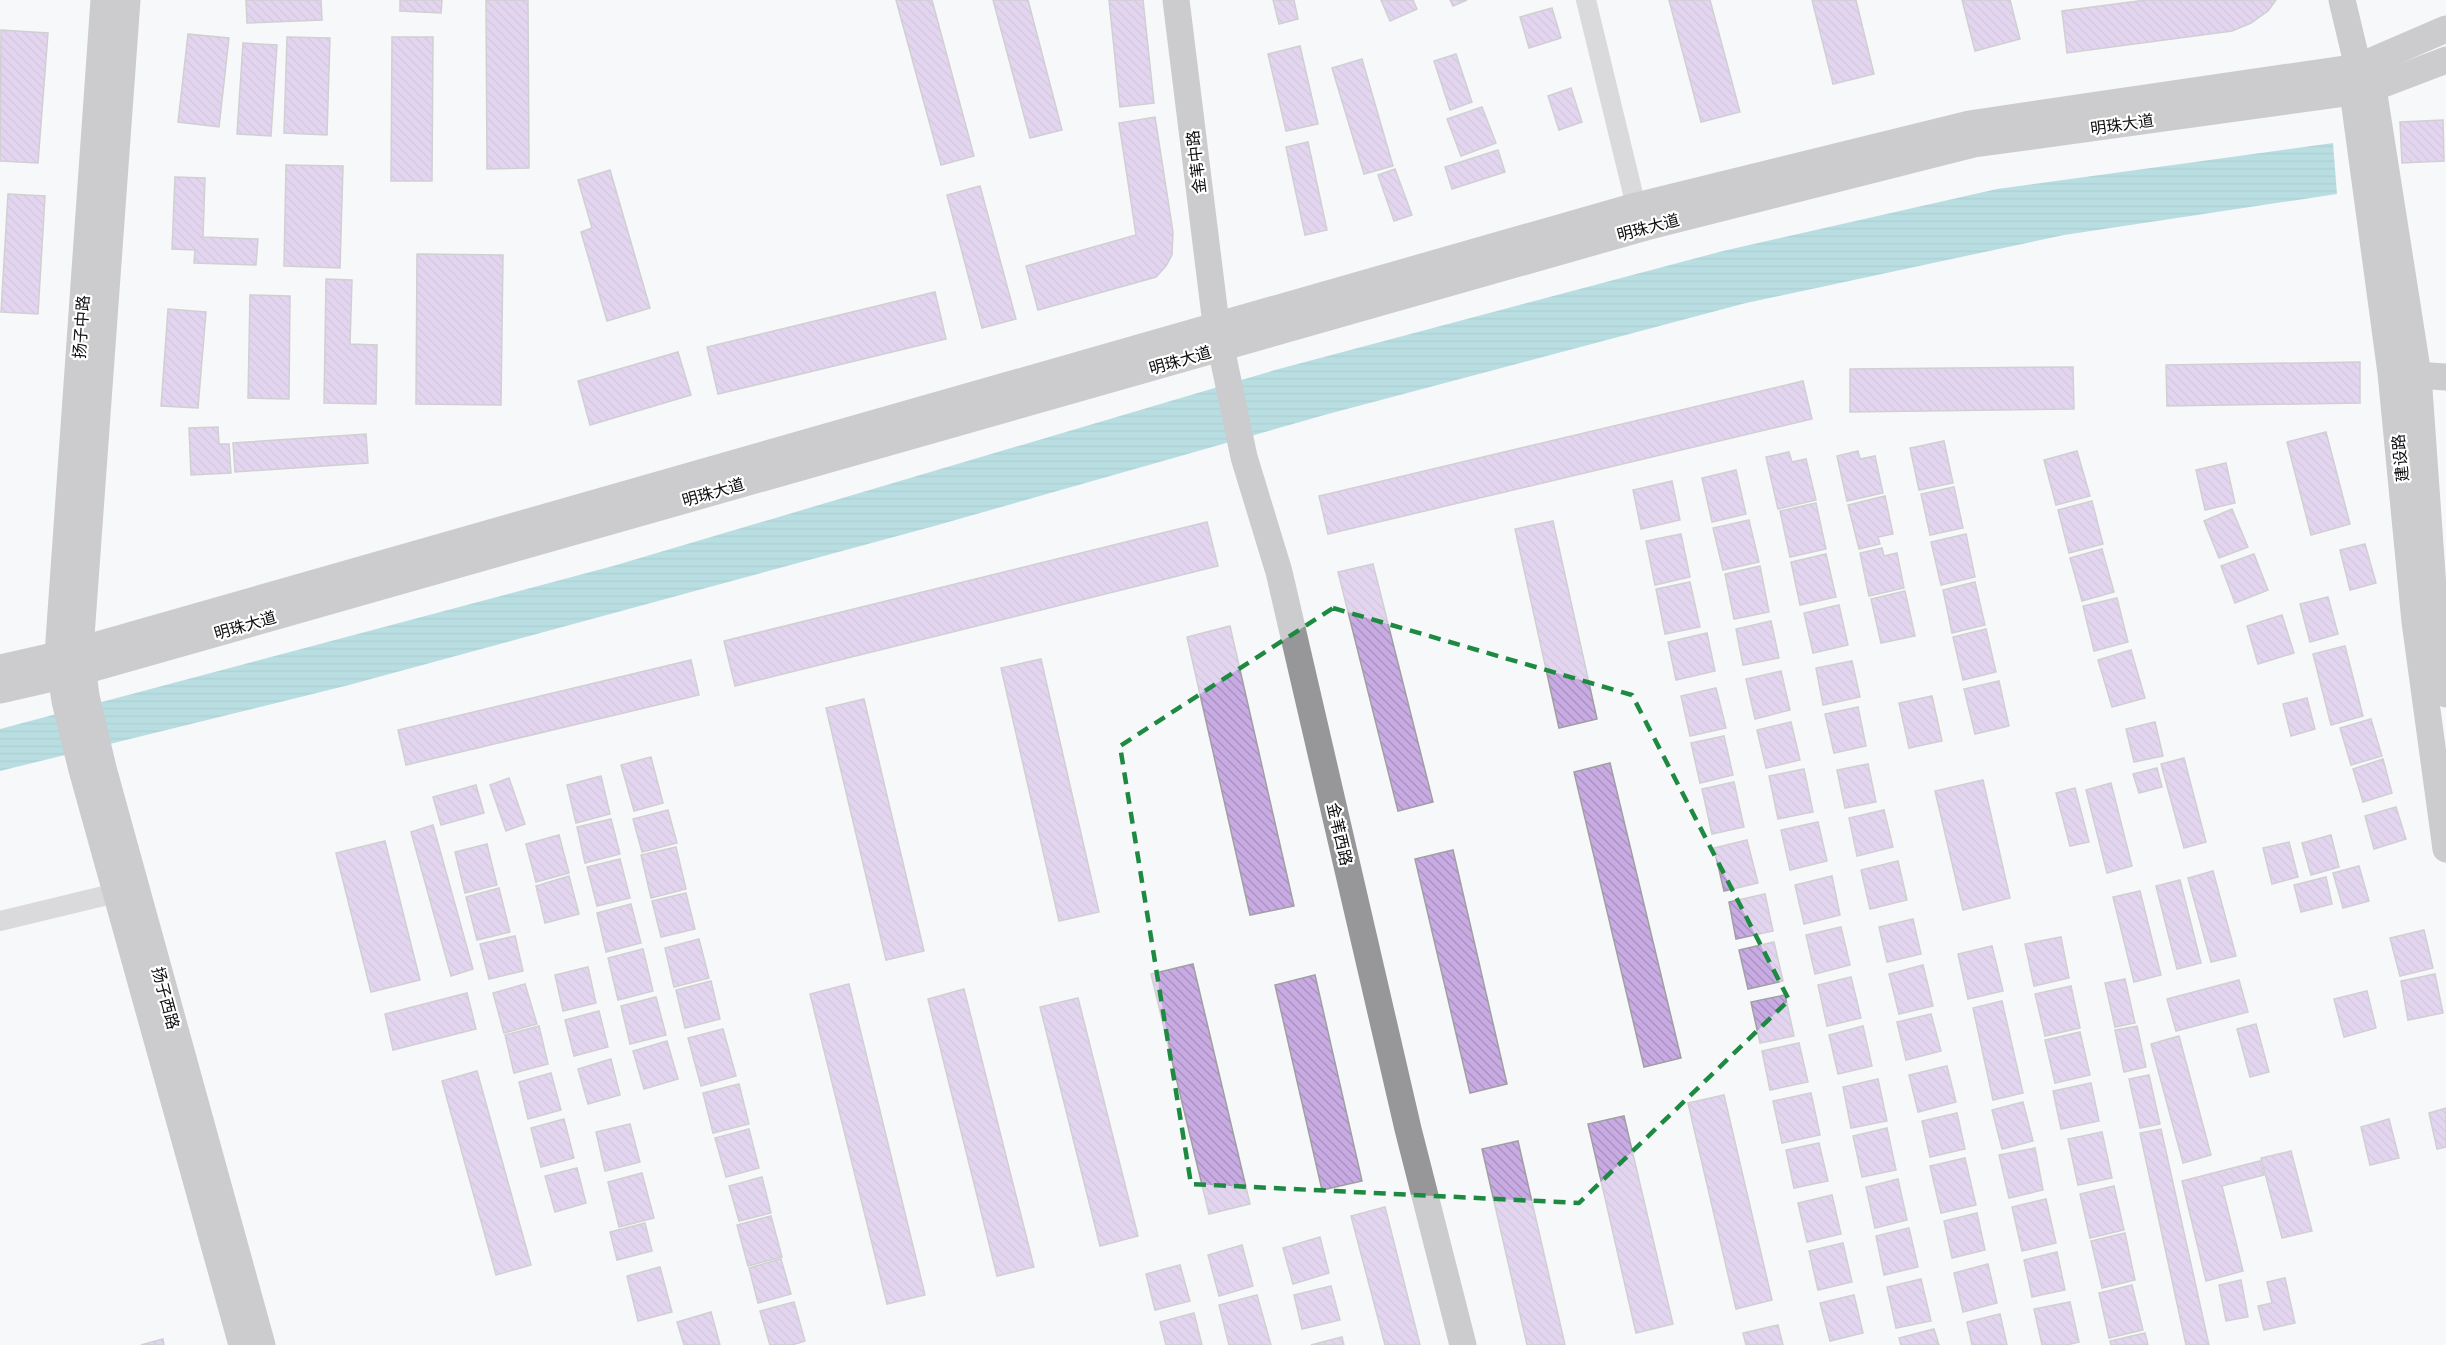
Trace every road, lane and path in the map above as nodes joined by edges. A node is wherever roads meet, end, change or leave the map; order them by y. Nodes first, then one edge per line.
1 (104, 0) edge
2 (127, 0) edge
3 (1176, 0) edge
4 (1586, 0) edge
5 (2342, 0) edge
6 (2446, 29) edge
7 (2446, 60) edge
8 (2362, 82) junction
9 (1636, 206) junction
10 (1220, 348) junction
11 (2391, 373) junction
12 (2418, 375) junction
13 (2446, 377) edge
14 (0, 668) edge
15 (72, 675) junction
16 (0, 690) edge
17 (2446, 694) edge
18 (92, 769) junction
19 (2446, 849) edge
20 (116, 893) junction
21 (0, 921) edge
22 (242, 1345) edge
23 (262, 1345) edge
24 (1463, 1345) edge

1 - 15 main road, 扬子中路
2 - 15 main road, 扬子中路
3 - 10 main road, 金苇中路
4 - 9 street
5 - 8 main road, 建设路
6 - 8 main road
7 - 8 main road
8 - 9 main road, 明珠大道
8 - 10 main road, 明珠大道
8 - 11 main road, 建设路
8 - 12 main road, 建设路
9 - 10 main road, 明珠大道
10 - 15 main road, 明珠大道
10 - 24 main road, 金苇西路
11 - 12 main road
11 - 19 main road, 建设路
12 - 13 main road
12 - 17 main road, 建设路
14 - 15 main road, 明珠大道
15 - 16 main road, 明珠大道
15 - 18 main road, 扬子西路
18 - 20 main road, 扬子西路
18 - 23 main road, 扬子西路
20 - 21 street
20 - 22 main road, 扬子西路

